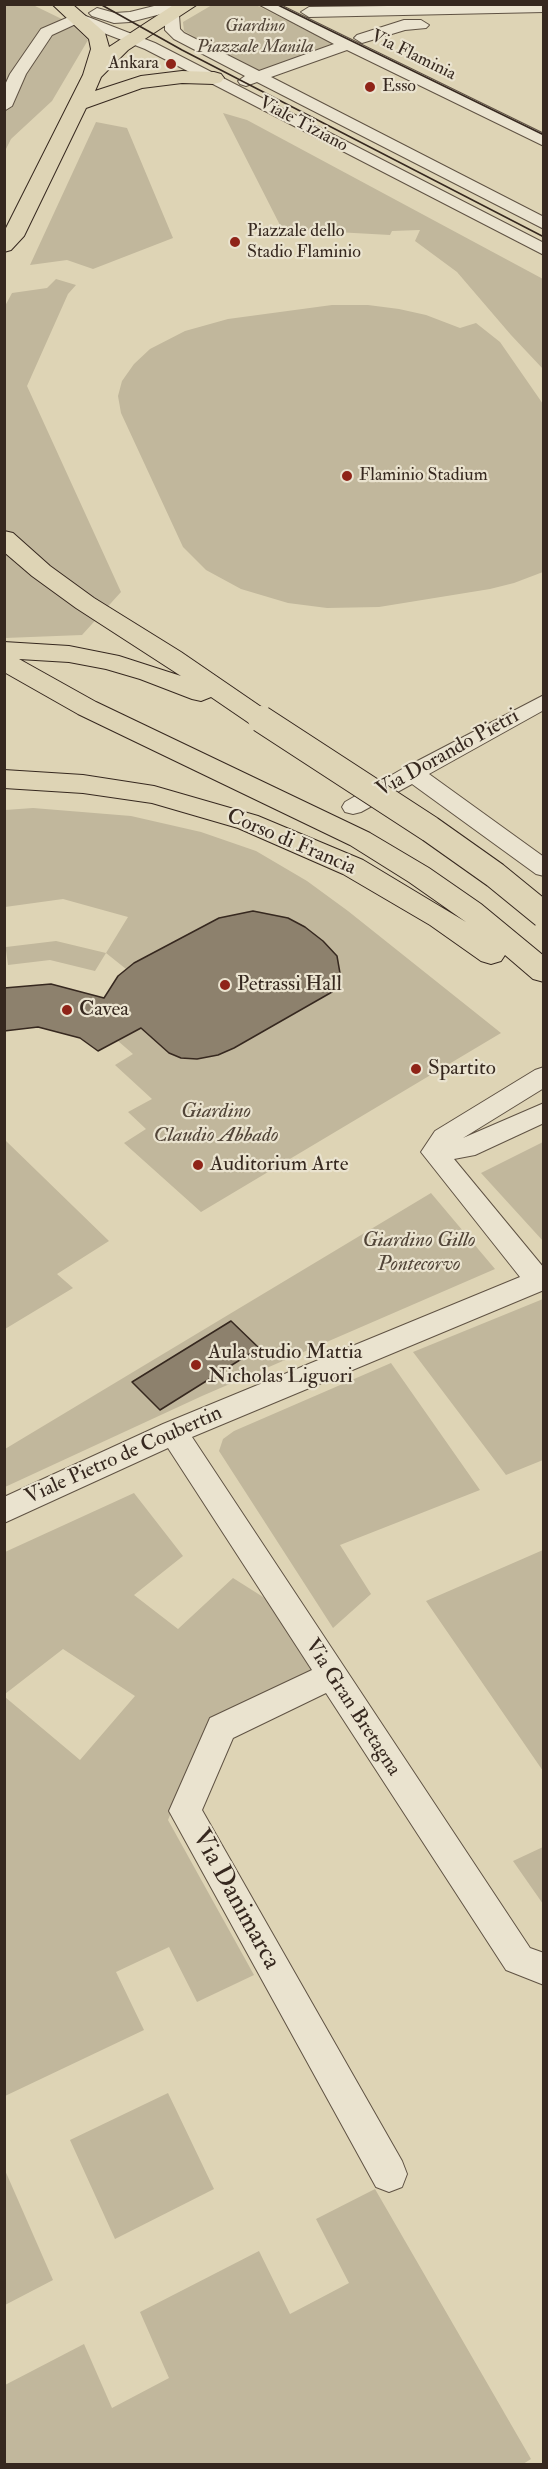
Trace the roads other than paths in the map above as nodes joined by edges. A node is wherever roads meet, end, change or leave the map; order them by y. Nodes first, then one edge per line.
1 (61, 4) edge
2 (189, 4) edge
3 (266, 4) edge
4 (293, 4) edge
5 (543, 8) edge
6 (176, 10) edge
7 (79, 11) edge
8 (309, 12) junction
9 (403, 18) junction
10 (543, 22) edge
11 (132, 38) junction
12 (362, 38) junction
13 (346, 45) junction
14 (93, 75) junction
15 (257, 77) junction
16 (222, 82) junction
17 (80, 104) junction
18 (4, 106) edge
19 (543, 127) edge
20 (543, 141) edge
21 (540, 219) edge
22 (504, 229) junction
23 (9, 249) edge
24 (543, 250) edge
25 (4, 538) edge
26 (4, 650) edge
27 (4, 661) edge
28 (543, 701) edge
29 (261, 719) junction
30 (412, 773) junction
31 (4, 780) edge
32 (353, 807) dead end
33 (543, 869) edge
34 (543, 915) edge
35 (543, 972) edge
36 (543, 995) edge
37 (543, 1076) edge
38 (543, 1112) edge
39 (434, 1152) junction
40 (541, 1279) edge
41 (173, 1432) junction
42 (4, 1511) edge
43 (331, 1676) junction
44 (543, 1969) edge
45 (389, 2174) dead end

1 - 7 main road, Viale Tiziano
2 - 6 main road
3 - 13 street, Via Flaminia
4 - 8 street, Via Flaminia
5 - 9 street
6 - 7 street
6 - 11 main road
6 - 15 street, Viale Tiziano
7 - 11 street, Viale Tiziano
7 - 14 main road
7 - 18 street
8 - 9 street
8 - 12 street, Via Flaminia
9 - 10 street
9 - 12 street
11 - 14 main road
11 - 16 street, Viale Tiziano
12 - 19 street, Via Flaminia
13 - 15 street
13 - 20 street, Via Flaminia
14 - 17 main road
15 - 16 street
15 - 21 street, Viale Tiziano
16 - 17 main road
16 - 22 street, Viale Tiziano
17 - 23 main road
21 - 22 street
22 - 24 street, Viale Tiziano
25 - 29 main road
26 - 29 main road
27 - 35 main road
28 - 30 street, Via Dorando Pietri
29 - 34 main road, bridge
30 - 32 street, Via Dorando Pietri
30 - 33 street
31 - 36 main road, Corso di Francia
37 - 39 street
38 - 39 street
39 - 40 street
40 - 41 street, Viale Pietro de Coubertin
41 - 42 street, Viale Pietro de Coubertin
41 - 43 street, Via Gran Bretagna
43 - 44 street, Via Gran Bretagna
43 - 45 street, Via Danimarca

